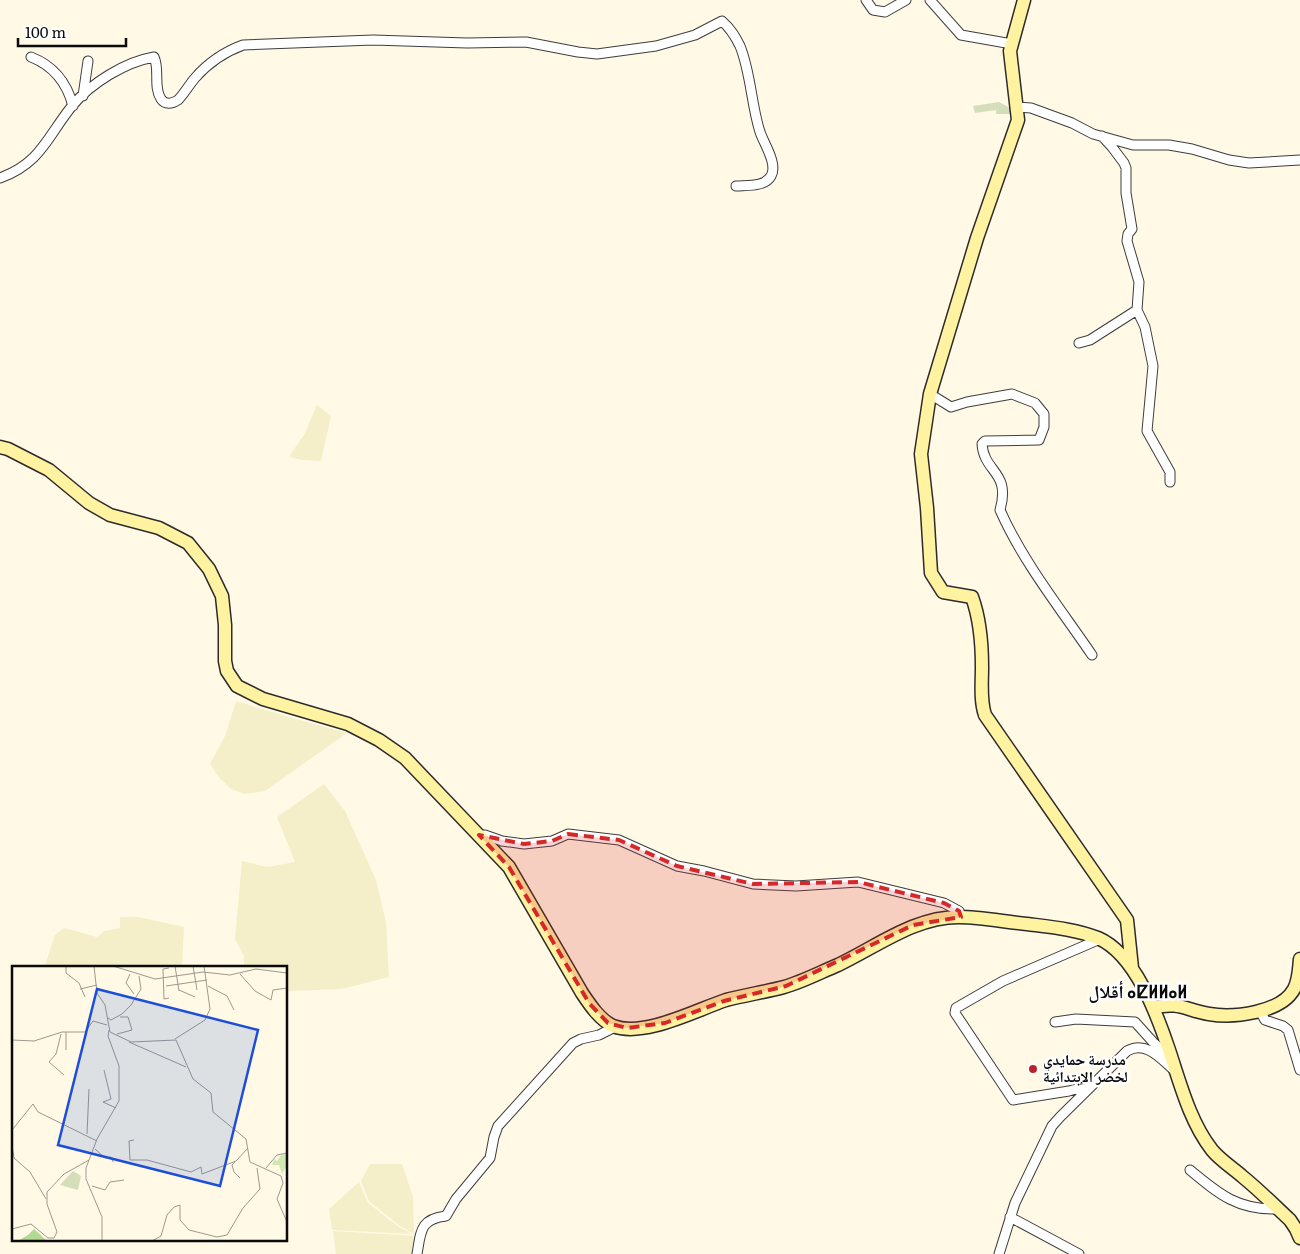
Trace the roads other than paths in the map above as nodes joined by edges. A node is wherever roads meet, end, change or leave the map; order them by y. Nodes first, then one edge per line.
1 (866, 0) edge
2 (906, 0) edge
3 (930, 0) edge
4 (1024, 0) edge
5 (1012, 44) junction
6 (31, 57) dead end
7 (88, 61) dead end
8 (83, 96) junction
9 (72, 106) junction
10 (1016, 106) junction
11 (1102, 136) junction
12 (1300, 160) edge
13 (0, 178) edge
14 (736, 186) dead end
15 (1136, 310) junction
16 (1079, 344) dead end
17 (930, 394) junction
18 (0, 447) edge
19 (1170, 482) dead end
20 (1092, 655) dead end
21 (478, 835) junction
22 (961, 917) junction
23 (1100, 939) junction
24 (1300, 959) edge
25 (1132, 970) junction
26 (1153, 1008) junction
27 (1260, 1011) junction
28 (1055, 1022) dead end
29 (615, 1026) junction
30 (1174, 1065) junction
31 (1300, 1070) edge
32 (1091, 1086) junction
33 (1190, 1170) dead end
34 (1278, 1209) junction
35 (1010, 1216) junction
36 (1300, 1238) edge
37 (417, 1254) edge
38 (1000, 1254) edge
39 (1080, 1254) edge

1 - 2 street
3 - 5 street
4 - 5 main road
5 - 10 main road
6 - 9 street
7 - 8 street
8 - 9 street
8 - 14 street
9 - 13 street
10 - 11 street
10 - 17 main road
11 - 12 street
11 - 15 street
15 - 16 street
15 - 19 street
17 - 20 street
17 - 25 main road
18 - 21 main road
21 - 22 street
21 - 29 main road
22 - 23 main road
22 - 29 main road
23 - 25 main road
23 - 32 street
24 - 27 main road
25 - 26 main road
26 - 27 main road
26 - 30 main road
27 - 31 street
28 - 30 street
29 - 37 street
30 - 32 street
30 - 34 main road
32 - 35 street
33 - 34 street
34 - 36 main road
35 - 38 street
35 - 39 street

